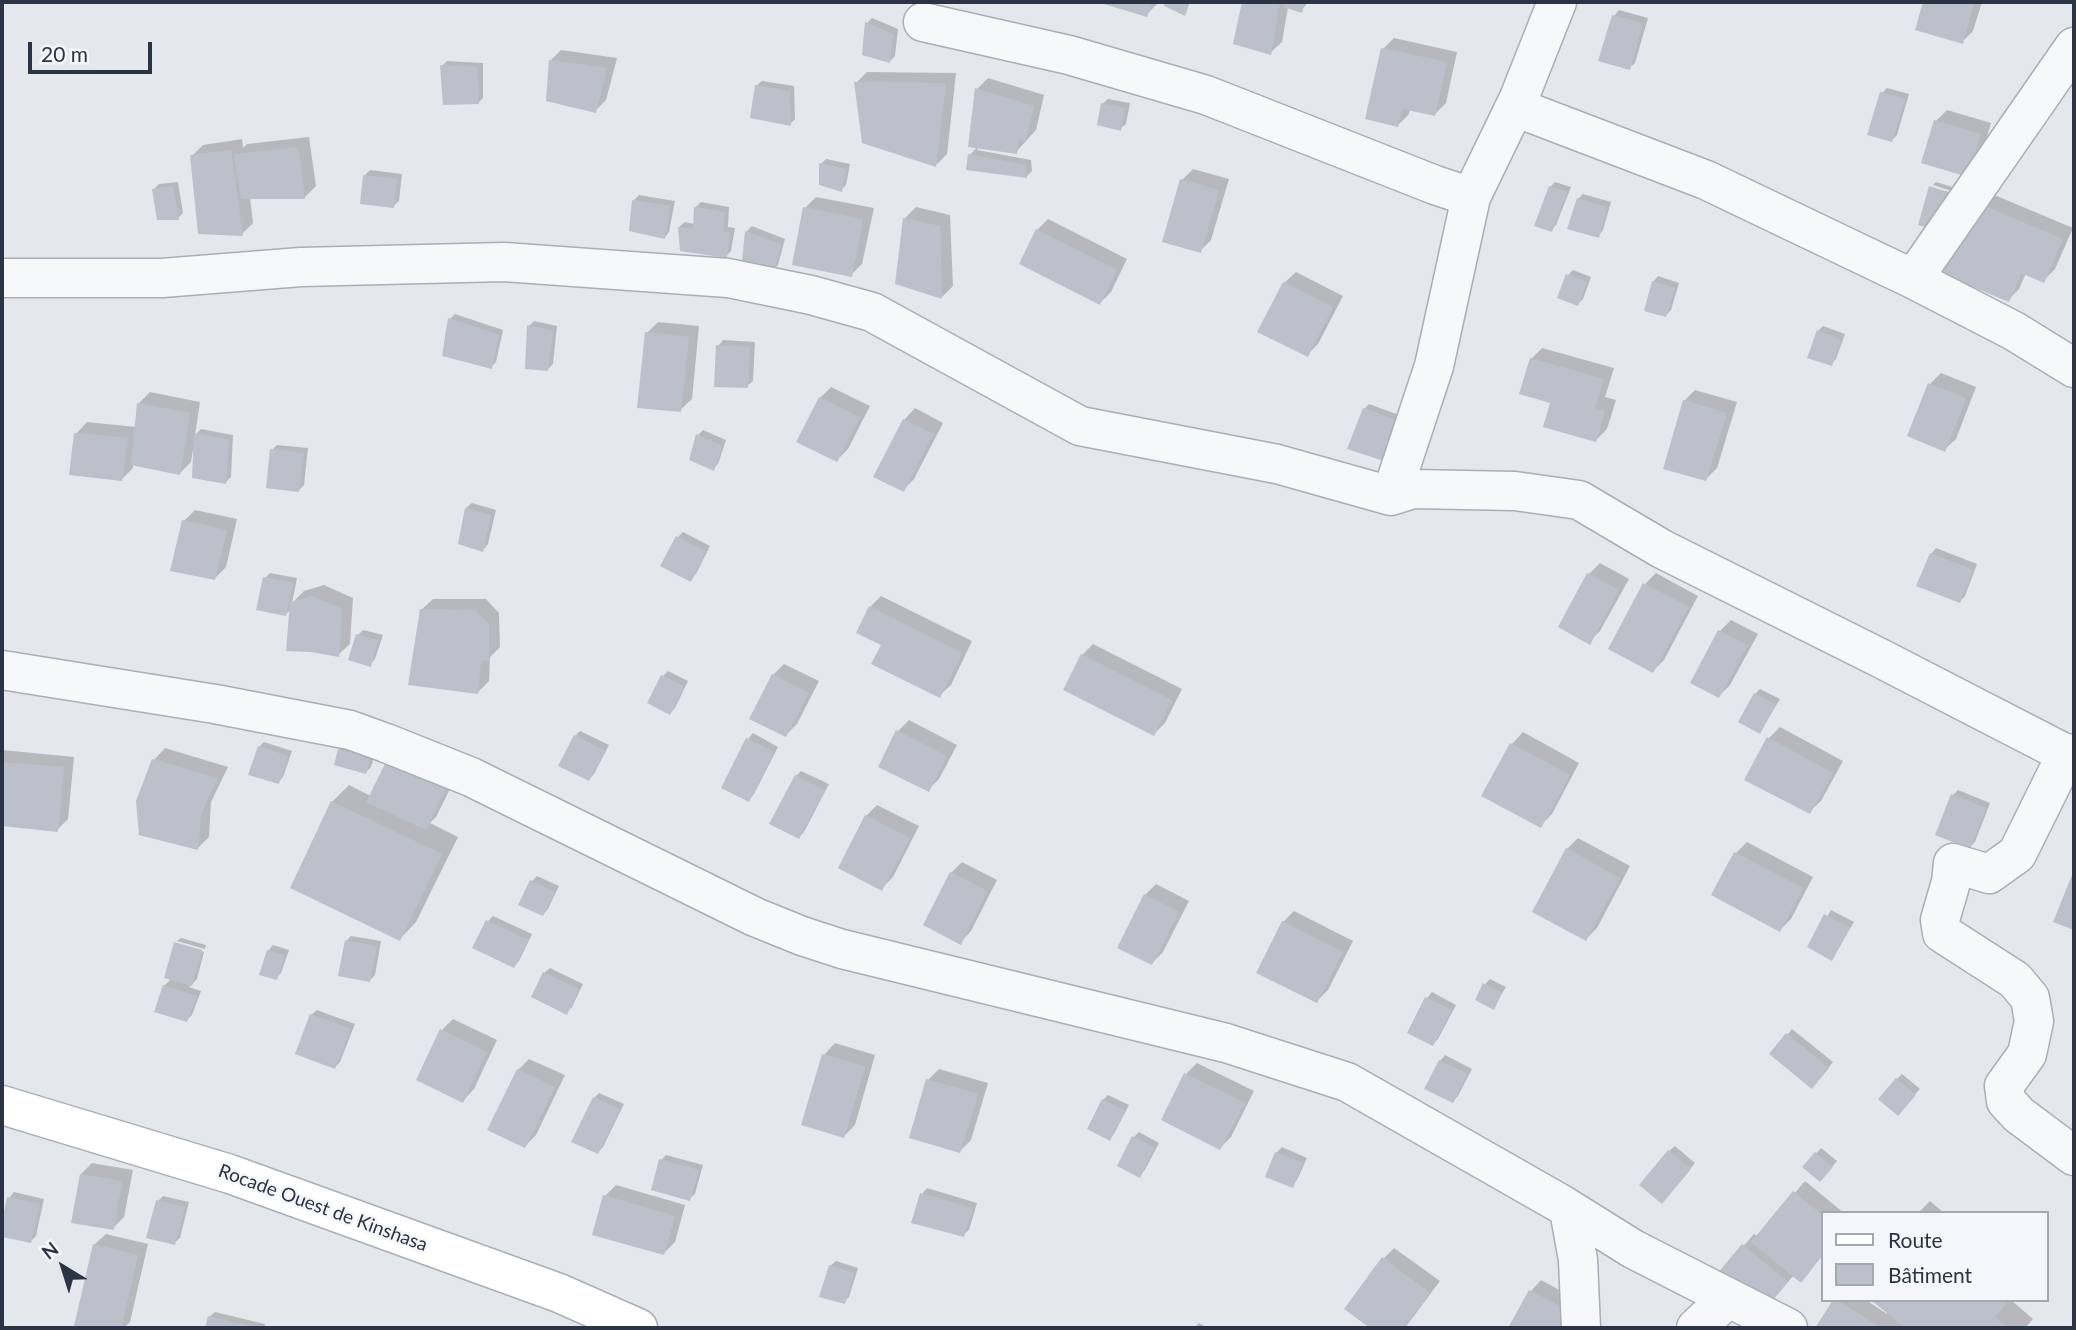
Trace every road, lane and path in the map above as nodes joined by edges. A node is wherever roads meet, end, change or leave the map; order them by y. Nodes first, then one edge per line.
1 (1556, 2) edge
2 (923, 22) dead end
3 (2074, 47) edge
4 (1515, 107) junction
5 (1471, 197) junction
6 (2, 278) edge
7 (1913, 279) junction
8 (2074, 368) edge
9 (1391, 496) junction
10 (2, 670) edge
11 (2071, 756) edge
12 (2, 1105) edge
13 (2074, 1156) edge
14 (1569, 1210) junction
15 (1727, 1299) junction
16 (638, 1328) edge
17 (1581, 1328) edge
18 (1696, 1328) edge
19 (1788, 1328) edge

1 - 4 street
2 - 5 street
3 - 7 street
4 - 5 street
4 - 7 street
5 - 9 street
6 - 9 street
7 - 8 street
9 - 11 street
10 - 14 street
11 - 13 street
12 - 16 main road, Rocade Ouest de Kinshasa
14 - 15 street
14 - 17 street
15 - 18 street
15 - 19 street

